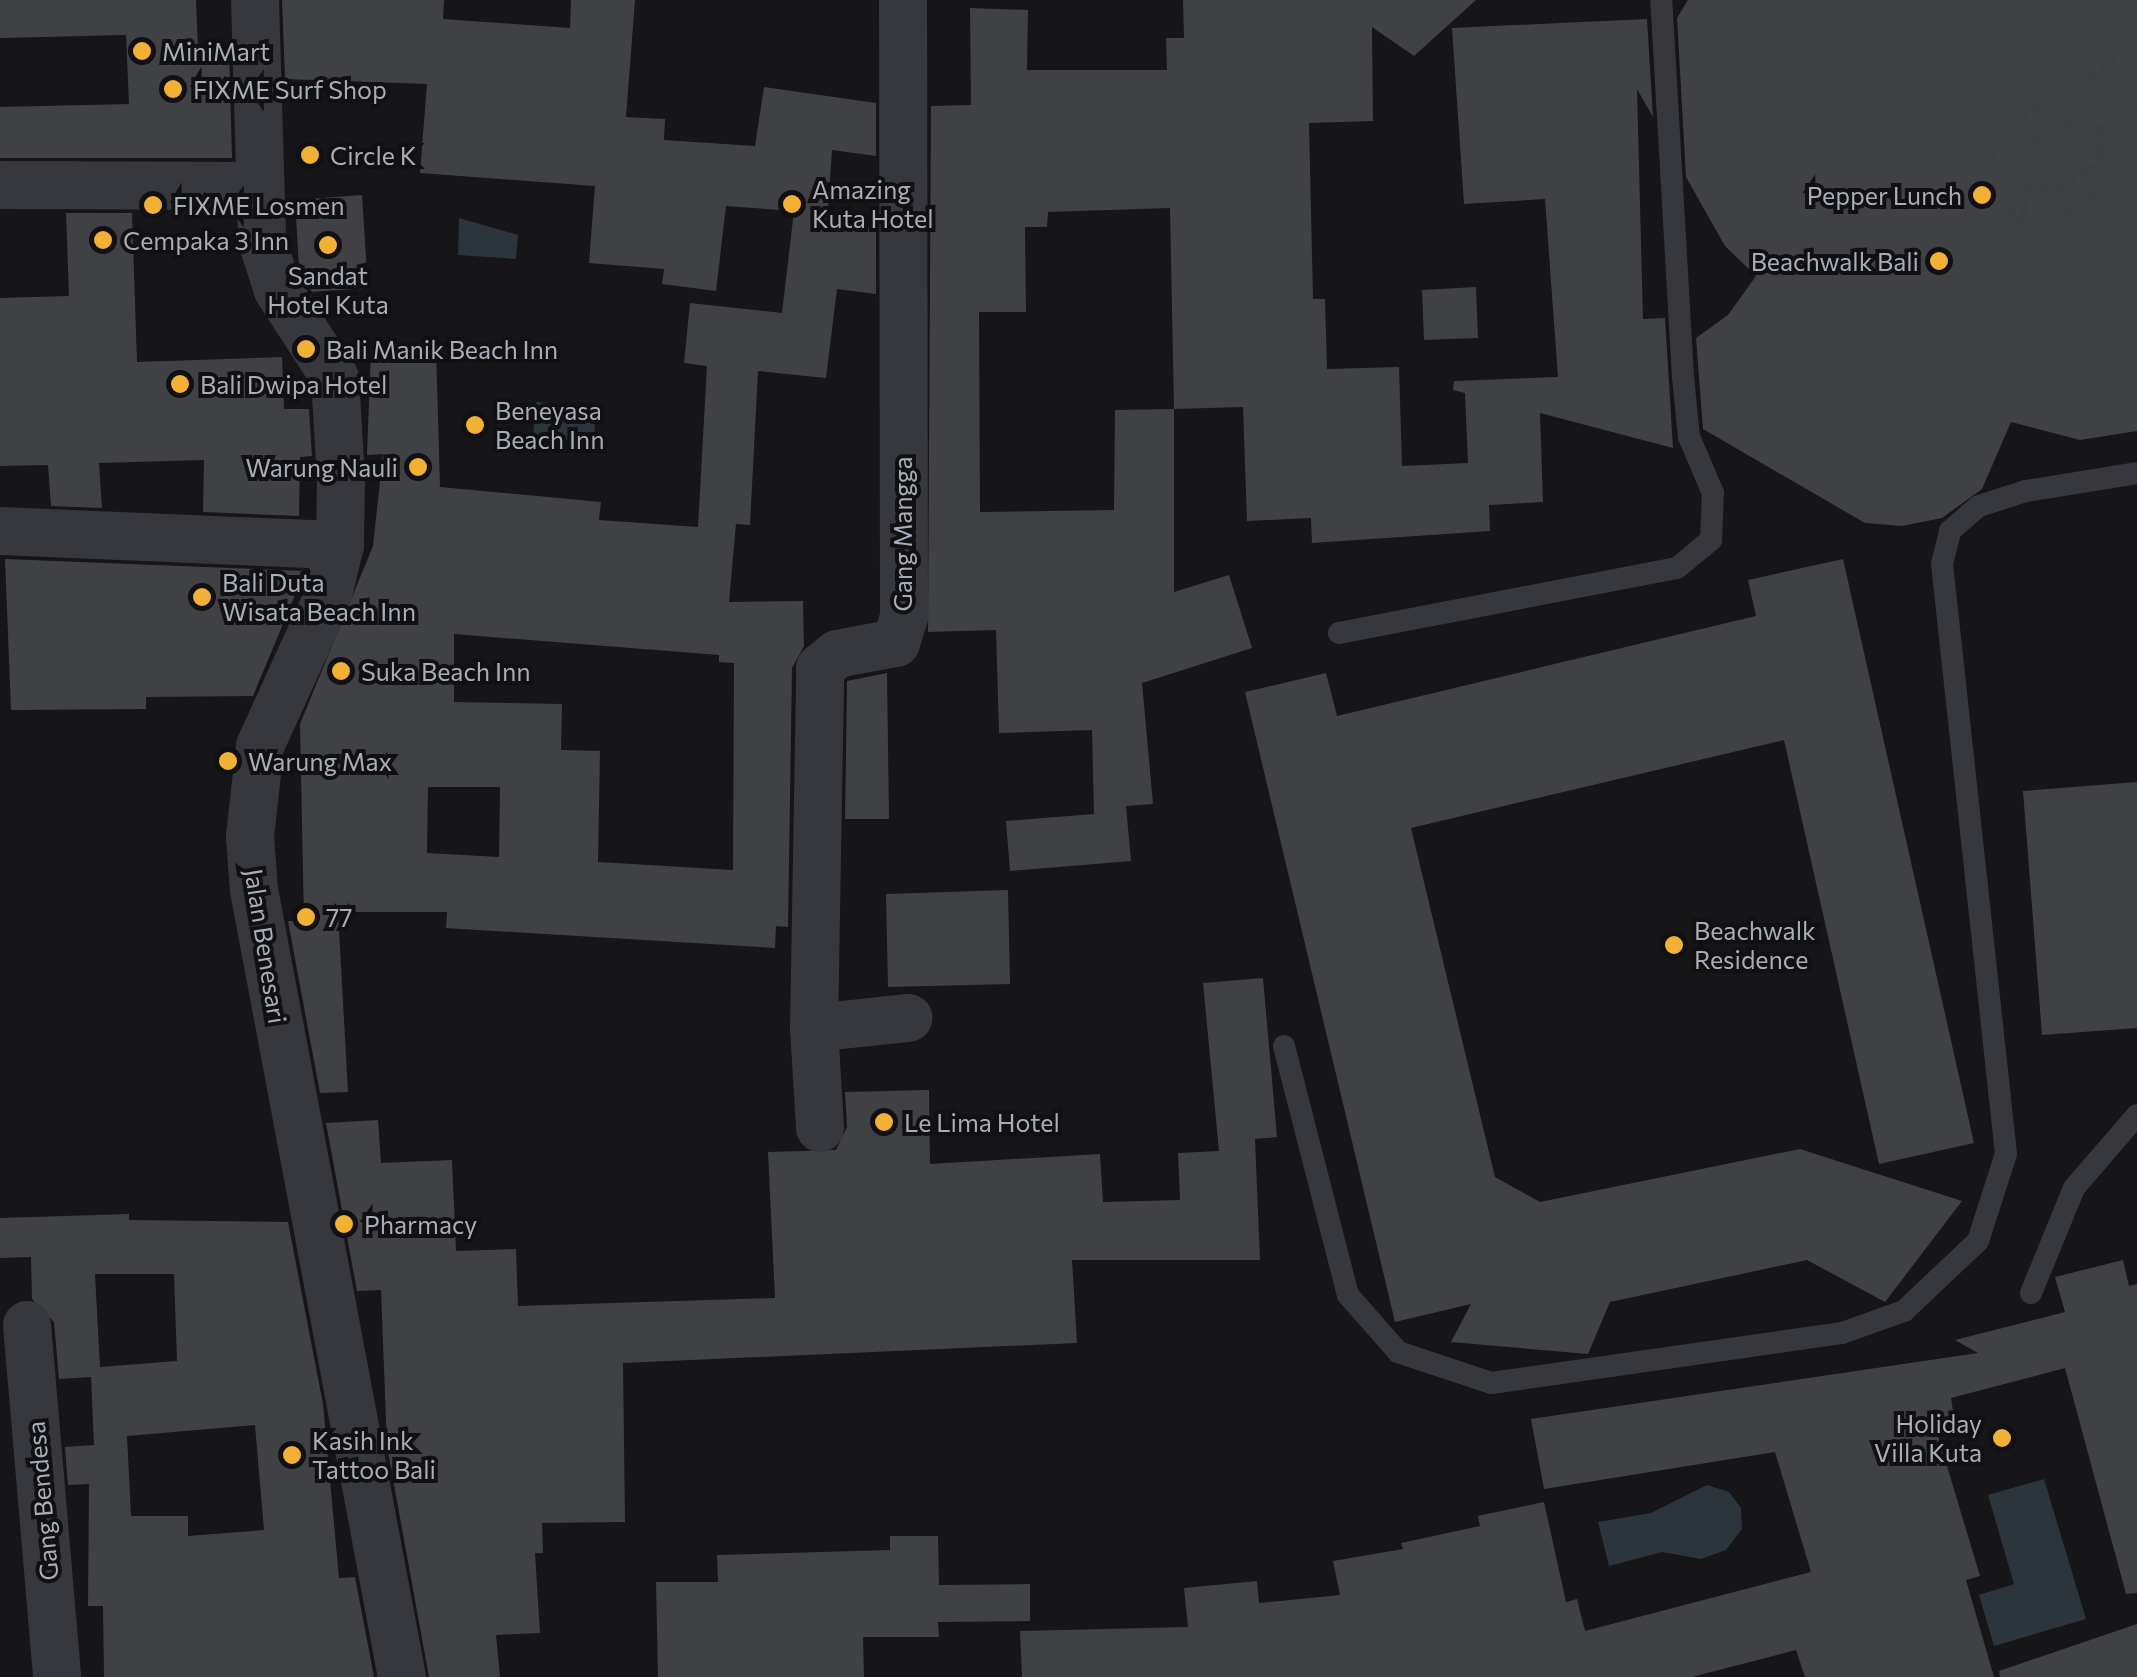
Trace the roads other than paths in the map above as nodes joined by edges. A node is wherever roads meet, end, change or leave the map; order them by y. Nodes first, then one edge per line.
1 (255, 0) edge
2 (903, 0) edge
3 (1661, 0) edge
4 (0, 185) edge
5 (258, 186) junction
6 (2137, 472) edge
7 (0, 530) edge
8 (340, 545) junction
9 (1339, 633) dead end
10 (908, 1018) dead end
11 (814, 1028) junction
12 (1284, 1046) dead end
13 (2137, 1115) edge
14 (820, 1128) dead end
15 (2031, 1293) dead end
16 (27, 1325) dead end
17 (57, 1677) edge
18 (402, 1677) edge

1 - 5 street, Jalan Benesari
2 - 11 street, Gang Mangga
3 - 9 lane
4 - 5 street
5 - 8 street, Jalan Benesari
6 - 12 lane
7 - 8 street
8 - 18 street, Jalan Benesari
10 - 11 street
11 - 14 street, Gang Mangga
13 - 15 lane
16 - 17 street, Gang Bendesa

